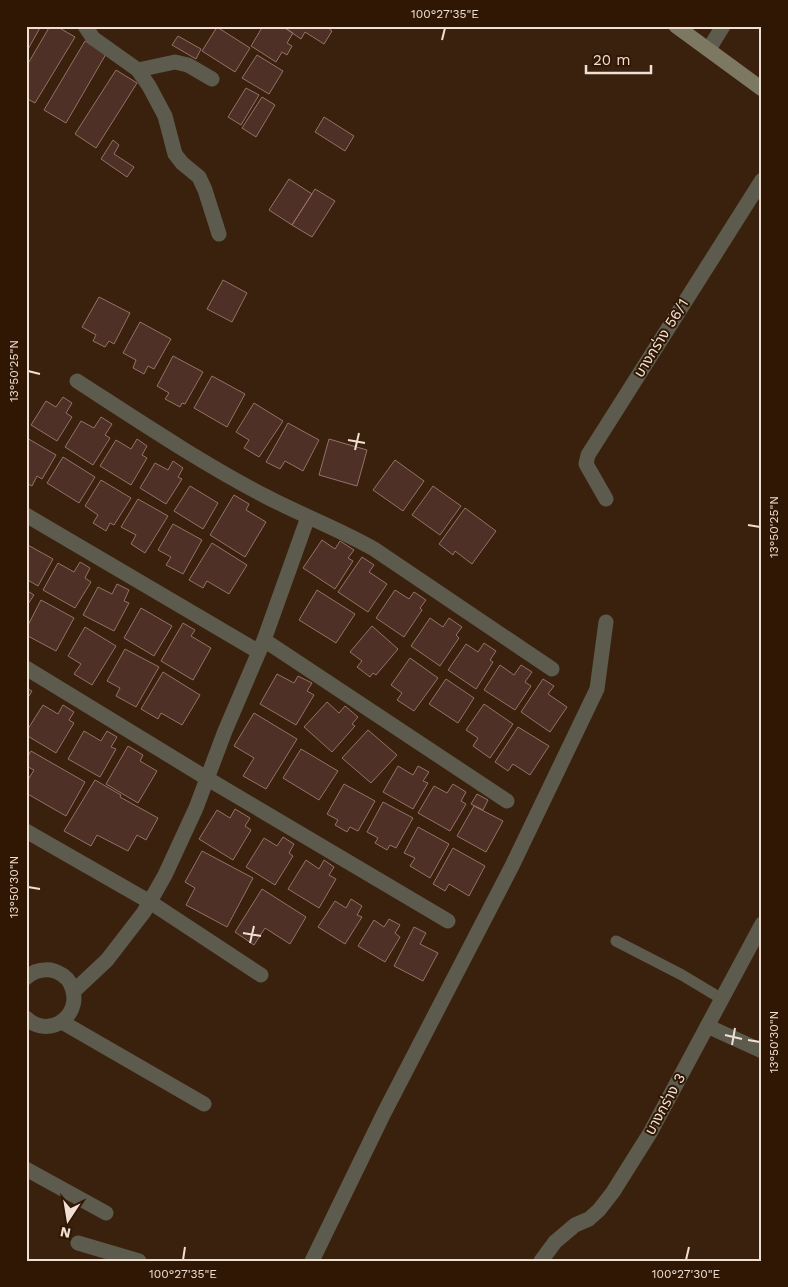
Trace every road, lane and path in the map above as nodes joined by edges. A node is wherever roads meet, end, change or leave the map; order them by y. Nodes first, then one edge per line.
1 (84, 26) edge
2 (676, 26) edge
3 (723, 26) edge
4 (709, 49) junction
5 (138, 70) junction
6 (212, 80) dead end
7 (762, 89) edge
8 (762, 180) edge
9 (219, 234) dead end
10 (77, 381) dead end
11 (606, 499) dead end
12 (26, 515) edge
13 (308, 516) junction
14 (606, 622) dead end
15 (261, 646) junction
16 (26, 668) edge
17 (552, 669) dead end
18 (208, 779) junction
19 (507, 801) dead end
20 (26, 831) edge
21 (150, 902) junction
22 (448, 921) dead end
23 (762, 924) edge
24 (616, 941) dead end
25 (261, 974) dead end
26 (26, 978) edge
27 (74, 991) junction
28 (722, 999) junction
29 (27, 1022) edge
30 (62, 1022) junction
31 (707, 1026) junction
32 (762, 1051) edge
33 (204, 1104) dead end
34 (26, 1169) edge
35 (106, 1213) dead end
36 (78, 1243) dead end
37 (139, 1261) edge
38 (312, 1261) edge
39 (541, 1261) edge

1 - 5 street
2 - 4 main road
3 - 4 street
4 - 7 main road
5 - 6 street
5 - 9 street
8 - 11 street, บางกร่าง 56/1
10 - 13 street
12 - 15 street
13 - 15 street
13 - 17 street
14 - 38 street
15 - 18 street
15 - 19 street
16 - 18 street
18 - 21 street
18 - 22 street
20 - 21 street
21 - 25 street
21 - 27 street
23 - 28 street, บางกร่าง 3
24 - 28 lane
26 - 27 street
27 - 30 street
28 - 31 street, บางกร่าง 3
29 - 30 street
30 - 33 street
31 - 32 street
31 - 39 street, บางกร่าง 3
34 - 35 street
36 - 37 street

